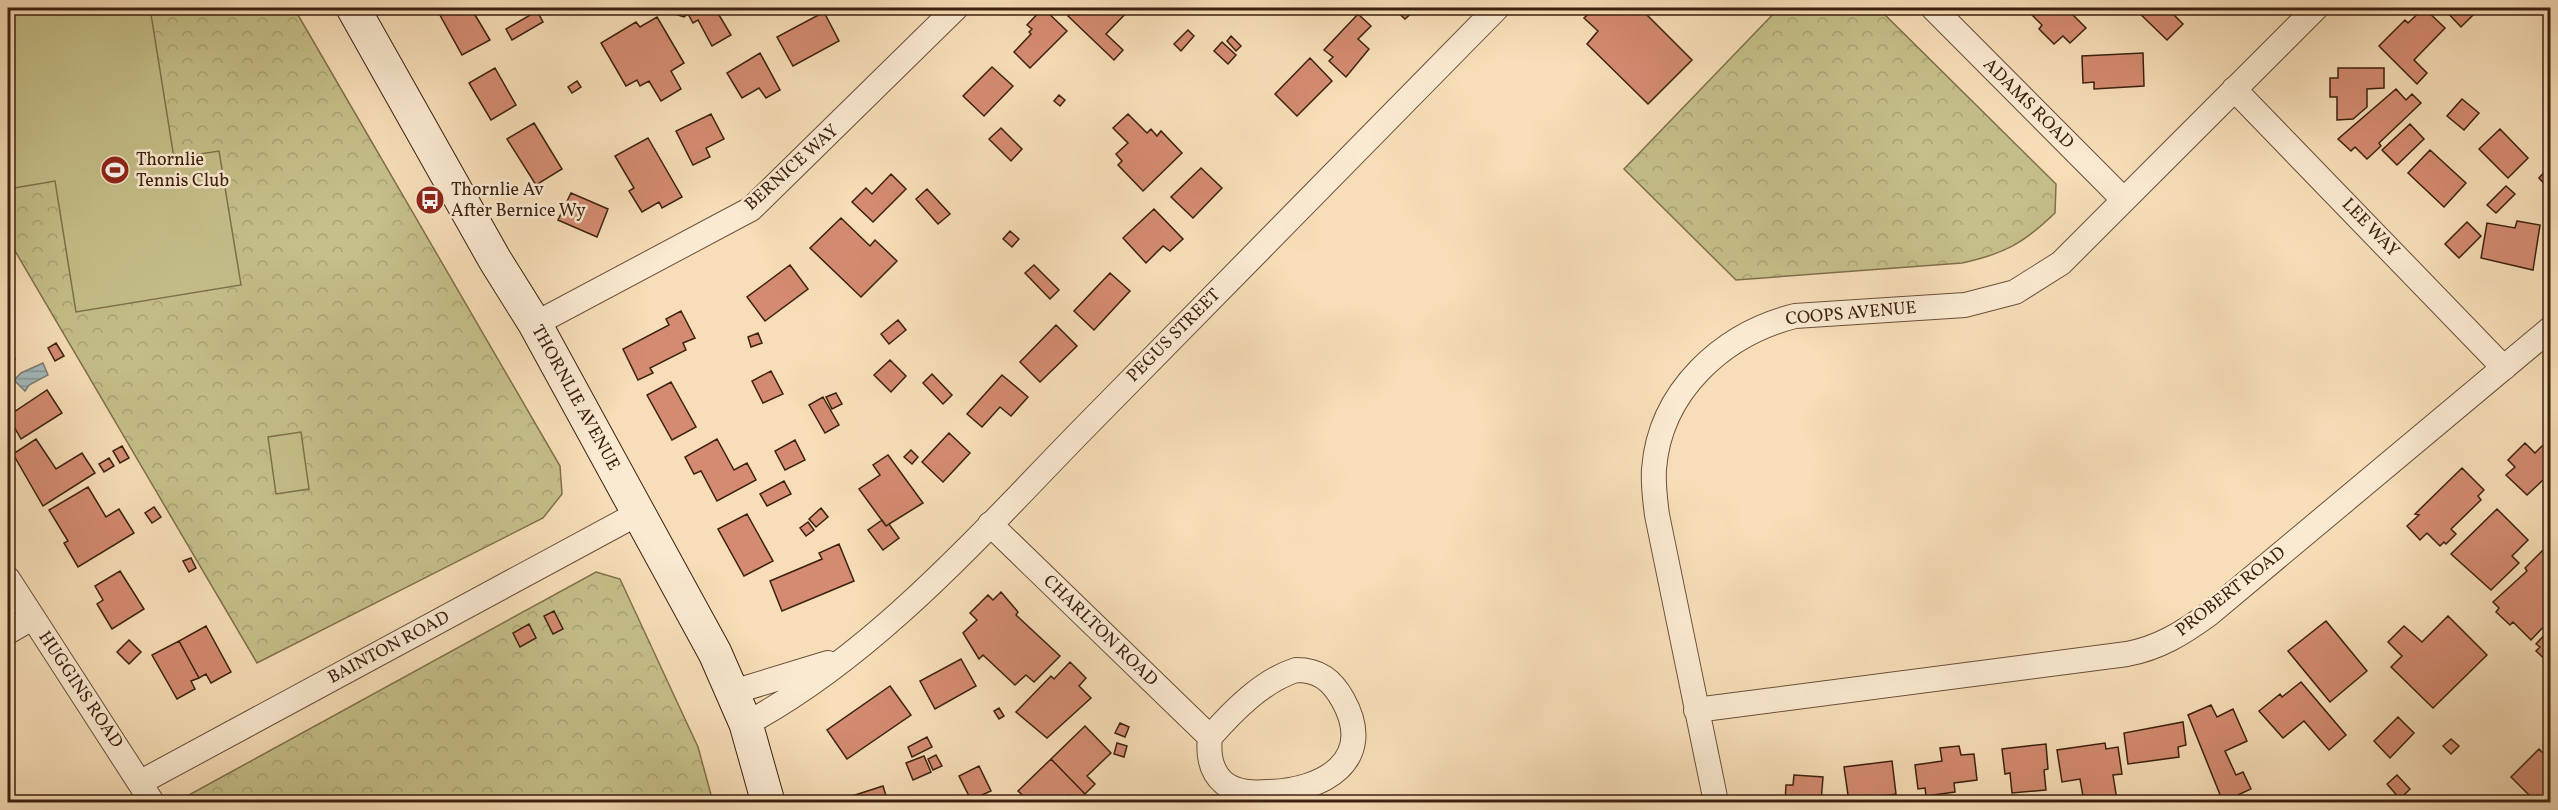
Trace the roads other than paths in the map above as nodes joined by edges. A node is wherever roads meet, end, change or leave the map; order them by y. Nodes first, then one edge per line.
1 (353, 8) edge
2 (956, 8) edge
3 (1497, 8) edge
4 (1933, 8) edge
5 (2316, 8) edge
6 (2234, 89) junction
7 (2124, 200) junction
8 (535, 324) junction
9 (2550, 329) edge
10 (2504, 368) junction
11 (637, 514) junction
12 (990, 524) junction
13 (8, 579) edge
14 (32, 618) junction
15 (8, 632) edge
16 (845, 658) junction
17 (733, 692) junction
18 (1696, 710) junction
19 (746, 724) junction
20 (1210, 737) junction
21 (146, 792) edge
22 (768, 802) edge
23 (1716, 802) edge

1 - 8 main road, THORNLIE AVENUE
2 - 8 street, BERNICE WAY
3 - 12 street, PEGUS STREET
4 - 7 street, ADAMS ROAD
5 - 6 street, COOPS AVENUE
6 - 7 street, COOPS AVENUE
6 - 10 street, LEE WAY
7 - 18 street, COOPS AVENUE
8 - 11 main road, THORNLIE AVENUE
9 - 10 street, PROBERT ROAD
10 - 18 street, PROBERT ROAD
11 - 17 main road, THORNLIE AVENUE
11 - 21 street, BAINTON ROAD
12 - 16 street, PEGUS STREET
12 - 20 street, CHARLTON ROAD
13 - 14 street, HUGGINS ROAD
14 - 15 street
14 - 21 street, HUGGINS ROAD
16 - 17 street, PEGUS STREET
16 - 19 street, PEGUS STREET
17 - 19 main road, THORNLIE AVENUE
18 - 23 street, COOPS AVENUE
19 - 22 main road, THORNLIE AVENUE
20 - 20 street

